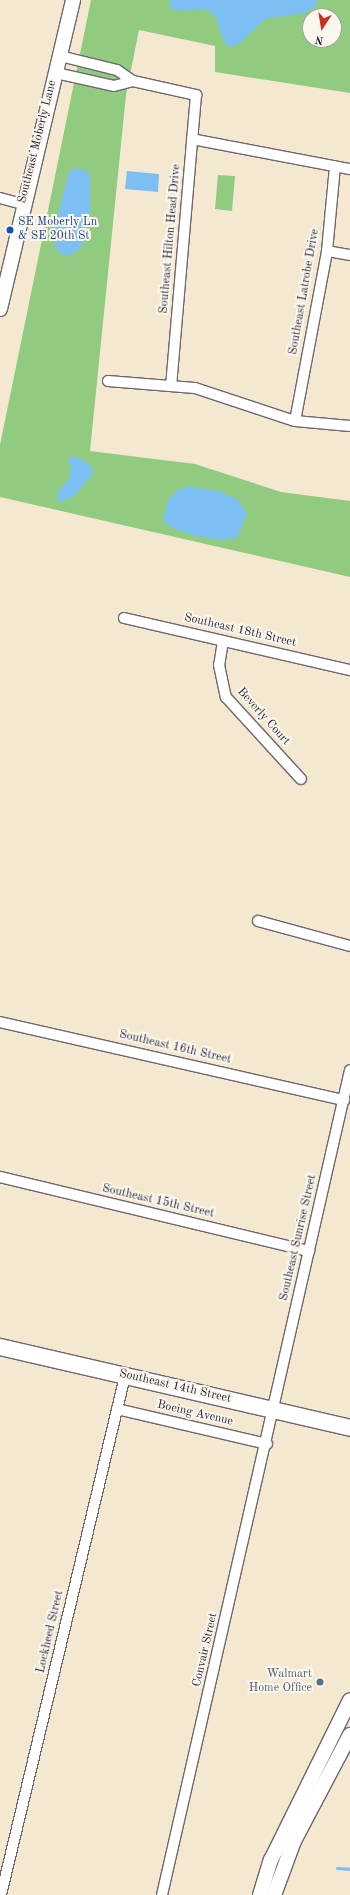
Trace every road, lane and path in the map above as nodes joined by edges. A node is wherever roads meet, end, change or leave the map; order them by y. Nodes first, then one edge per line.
1 (73, 0) edge
2 (60, 56) junction
3 (56, 73) junction
4 (133, 81) junction
5 (192, 138) junction
6 (335, 166) junction
7 (350, 169) edge
8 (0, 198) edge
9 (23, 204) junction
10 (328, 251) junction
11 (350, 255) edge
12 (0, 308) edge
13 (108, 381) dead end
14 (171, 386) junction
15 (295, 421) junction
16 (350, 426) edge
17 (124, 618) dead end
18 (223, 641) junction
19 (350, 670) edge
20 (301, 779) dead end
21 (258, 921) dead end
22 (350, 946) edge
23 (0, 1022) edge
24 (350, 1070) edge
25 (344, 1100) junction
26 (0, 1177) edge
27 (309, 1251) junction
28 (0, 1346) edge
29 (125, 1376) junction
30 (117, 1409) junction
31 (275, 1411) junction
32 (350, 1428) edge
33 (267, 1444) junction
34 (350, 1700) edge
35 (350, 1735) edge
36 (2, 1895) edge
37 (162, 1895) edge
38 (260, 1895) edge
39 (274, 1895) edge

1 - 2 street, Southeast Moberly Lane
2 - 3 street, Southeast Moberly Lane
2 - 4 street
3 - 4 street
3 - 9 street, Southeast Moberly Lane
4 - 5 street, Southeast Hilton Head Drive
5 - 6 street
5 - 14 street, Southeast Hilton Head Drive
6 - 7 street
6 - 10 street, Southeast Latrobe Drive
8 - 9 street
9 - 12 street, Southeast Moberly Lane
10 - 11 street
10 - 15 street, Southeast Latrobe Drive
13 - 14 street
14 - 15 street
15 - 16 street
17 - 18 street, Southeast 18th Street
18 - 19 street, Southeast 18th Street
18 - 20 street, Beverly Court
21 - 22 street
23 - 25 street, Southeast 16th Street
24 - 25 street, Southeast Sunrise Street
25 - 27 street, Southeast Sunrise Street
26 - 27 street, Southeast 15th Street
27 - 31 street, Southeast Sunrise Street
28 - 29 main road, Southeast 14th Street
29 - 30 street, Lockheed Street
29 - 31 main road, Southeast 14th Street
30 - 33 street, Boeing Avenue
30 - 36 street, Lockheed Street
31 - 32 main road, Southeast 14th Street
31 - 33 street, Convair Street
33 - 37 street, Convair Street
34 - 38 street
35 - 39 street

